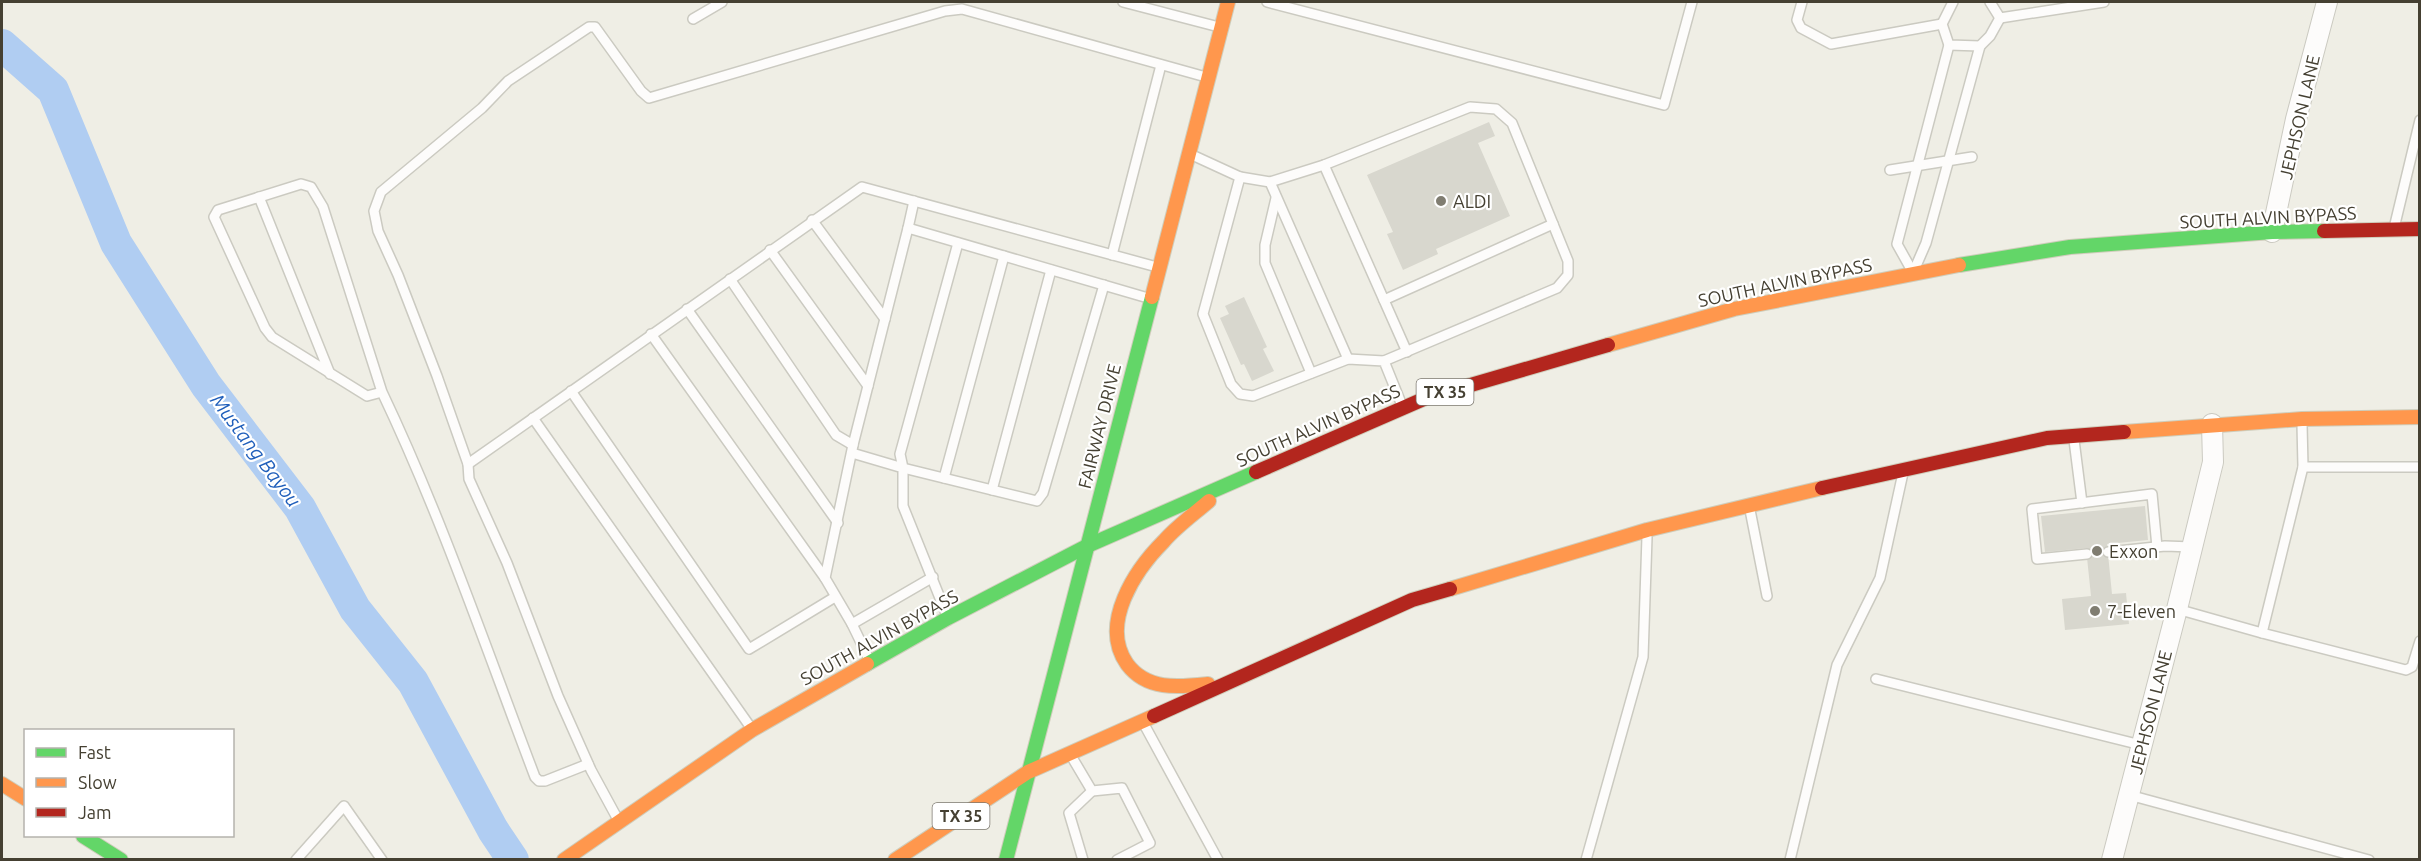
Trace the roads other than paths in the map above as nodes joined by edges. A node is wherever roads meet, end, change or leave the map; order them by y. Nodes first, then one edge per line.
1 (722, 2) edge
2 (1123, 2) edge
3 (1228, 2) edge
4 (1267, 2) edge
5 (1692, 2) edge
6 (1802, 2) edge
7 (1953, 2) edge
8 (1990, 2) edge
9 (2104, 2) edge
10 (2327, 2) edge
11 (2000, 18) junction
12 (693, 19) dead end
13 (1942, 24) junction
14 (1221, 28) junction
15 (1949, 45) junction
16 (1980, 46) junction
17 (1161, 65) junction
18 (1208, 78) junction
19 (2420, 120) edge
20 (1189, 153) junction
21 (1972, 158) dead end
22 (1947, 161) junction
23 (1324, 165) junction
24 (1916, 166) junction
25 (1890, 170) dead end
26 (1240, 177) junction
27 (1270, 182) junction
28 (259, 197) junction
29 (1276, 198) junction
30 (914, 201) junction
31 (813, 220) junction
32 (1553, 224) junction
33 (908, 228) junction
34 (2420, 229) edge
35 (2394, 230) junction
36 (2272, 232) junction
37 (958, 243) junction
38 (770, 250) junction
39 (1113, 255) junction
40 (1004, 256) junction
41 (1159, 267) junction
42 (1051, 270) junction
43 (1913, 273) junction
44 (730, 279) junction
45 (1104, 285) junction
46 (1150, 299) junction
47 (1384, 300) junction
48 (687, 309) junction
49 (885, 319) junction
50 (651, 334) junction
51 (1407, 352) junction
52 (1348, 359) junction
53 (1384, 361) junction
54 (330, 374) junction
55 (1311, 374) junction
56 (868, 386) junction
57 (571, 391) junction
58 (382, 392) junction
59 (1403, 408) junction
60 (2420, 417) edge
61 (533, 418) junction
62 (2302, 418) junction
63 (2212, 424) junction
64 (2074, 436) junction
65 (853, 449) junction
66 (468, 464) junction
67 (2303, 467) junction
68 (2420, 467) edge
69 (903, 468) junction
70 (1904, 468) junction
71 (944, 478) junction
72 (1228, 484) junction
73 (992, 490) junction
74 (2123, 498) junction
75 (1749, 506) junction
76 (2078, 506) junction
77 (2124, 508) dead end
78 (838, 523) junction
79 (1647, 530) junction
80 (1087, 546) junction
81 (2157, 547) junction
82 (2192, 547) junction
83 (2109, 549) dead end
84 (2083, 553) dead end
85 (933, 577) junction
86 (825, 578) junction
87 (1767, 596) dead end
88 (836, 597) junction
89 (2177, 609) junction
90 (948, 618) junction
91 (852, 624) junction
92 (2262, 633) junction
93 (2420, 640) edge
94 (870, 662) junction
95 (1876, 679) dead end
96 (1228, 682) junction
97 (1142, 721) junction
98 (752, 730) junction
99 (2141, 745) junction
100 (1070, 754) junction
101 (588, 764) junction
102 (1028, 772) junction
103 (2, 784) edge
104 (1092, 791) junction
105 (2129, 795) junction
106 (24, 798) edge
107 (618, 820) junction
108 (85, 837) edge
109 (568, 857) edge
110 (121, 860) edge
111 (296, 860) edge
112 (382, 860) edge
113 (895, 860) edge
114 (1006, 860) edge
115 (1083, 860) edge
116 (1117, 860) edge
117 (1218, 860) edge
118 (1586, 860) edge
119 (1790, 860) edge
120 (2112, 860) edge
121 (2369, 860) edge

1 - 12 lane
2 - 14 lane
3 - 14 main road, FAIRWAY DRIVE
4 - 5 lane
6 - 13 lane
7 - 13 lane
8 - 11 lane
9 - 11 lane
10 - 36 street, JEPHSON LANE
11 - 16 lane
13 - 15 lane
14 - 18 main road, FAIRWAY DRIVE
15 - 16 lane
15 - 24 lane
16 - 22 lane
17 - 18 lane
17 - 39 lane
17 - 66 lane
18 - 20 main road, FAIRWAY DRIVE
19 - 35 lane
20 - 26 lane
20 - 41 main road, FAIRWAY DRIVE
21 - 22 lane
22 - 24 lane
22 - 43 lane
23 - 27 lane
23 - 32 lane
23 - 47 lane
24 - 25 lane
24 - 43 lane
26 - 27 lane
26 - 55 lane
27 - 29 lane
28 - 54 lane
28 - 54 lane
28 - 58 lane
29 - 52 lane
29 - 55 lane
30 - 31 lane
30 - 33 lane
30 - 39 lane
31 - 38 lane
31 - 49 lane
32 - 47 lane
32 - 51 lane
33 - 37 lane
33 - 49 lane
34 - 35 main road, SOUTH ALVIN BYPASS / TX 35
35 - 36 main road, SOUTH ALVIN BYPASS / TX 35
36 - 43 main road, SOUTH ALVIN BYPASS / TX 35
37 - 40 lane
37 - 69 lane
38 - 44 lane
38 - 56 lane
39 - 41 lane
40 - 42 lane
40 - 71 lane
41 - 46 main road, FAIRWAY DRIVE
42 - 45 lane
42 - 73 lane
43 - 59 main road, SOUTH ALVIN BYPASS / TX 35
44 - 48 lane
44 - 65 lane
45 - 46 lane
45 - 73 lane
46 - 80 main road, FAIRWAY DRIVE
47 - 51 lane
48 - 50 lane
48 - 78 lane
49 - 56 lane
50 - 57 lane
50 - 86 lane
51 - 53 lane
52 - 53 lane
52 - 55 lane
53 - 59 lane
54 - 58 lane
56 - 65 lane
57 - 61 lane
57 - 88 lane
58 - 101 lane
59 - 72 main road, SOUTH ALVIN BYPASS / TX 35
60 - 62 main road, TX 35
61 - 66 lane
61 - 98 lane
62 - 63 main road, TX 35
62 - 67 lane
63 - 64 main road, TX 35
63 - 82 street, JEPHSON LANE
64 - 70 main road, TX 35
64 - 76 lane
65 - 69 lane
65 - 78 lane
66 - 101 lane
67 - 68 lane
67 - 92 lane
69 - 71 lane
69 - 85 lane
70 - 75 main road, TX 35
70 - 119 lane
71 - 73 lane
72 - 80 main road, SOUTH ALVIN BYPASS / TX 35
72 - 96 main road
74 - 76 lane
74 - 77 lane
74 - 81 lane
75 - 79 main road, TX 35
75 - 87 lane
76 - 84 lane
78 - 86 lane
79 - 96 main road, TX 35
79 - 118 lane
80 - 90 main road, SOUTH ALVIN BYPASS / TX 35
80 - 102 main road, FAIRWAY DRIVE
81 - 82 lane
81 - 83 lane
82 - 89 street, JEPHSON LANE
85 - 90 lane
85 - 91 lane
86 - 88 lane
88 - 91 lane
89 - 92 lane
89 - 99 street, JEPHSON LANE
90 - 94 main road, SOUTH ALVIN BYPASS / TX 35
91 - 94 lane
92 - 93 lane
94 - 98 main road, SOUTH ALVIN BYPASS / TX 35
95 - 99 lane
96 - 97 main road, TX 35
97 - 100 main road, TX 35
97 - 117 lane
98 - 107 main road, SOUTH ALVIN BYPASS / TX 35
99 - 105 street, JEPHSON LANE
100 - 102 main road, TX 35
100 - 104 lane
101 - 107 lane
102 - 113 main road, TX 35
102 - 114 main road, FAIRWAY DRIVE
103 - 106 main road
104 - 115 lane
104 - 116 lane
105 - 120 street, JEPHSON LANE
105 - 121 lane
107 - 109 main road, SOUTH ALVIN BYPASS / TX 35
108 - 110 main road
111 - 112 lane

